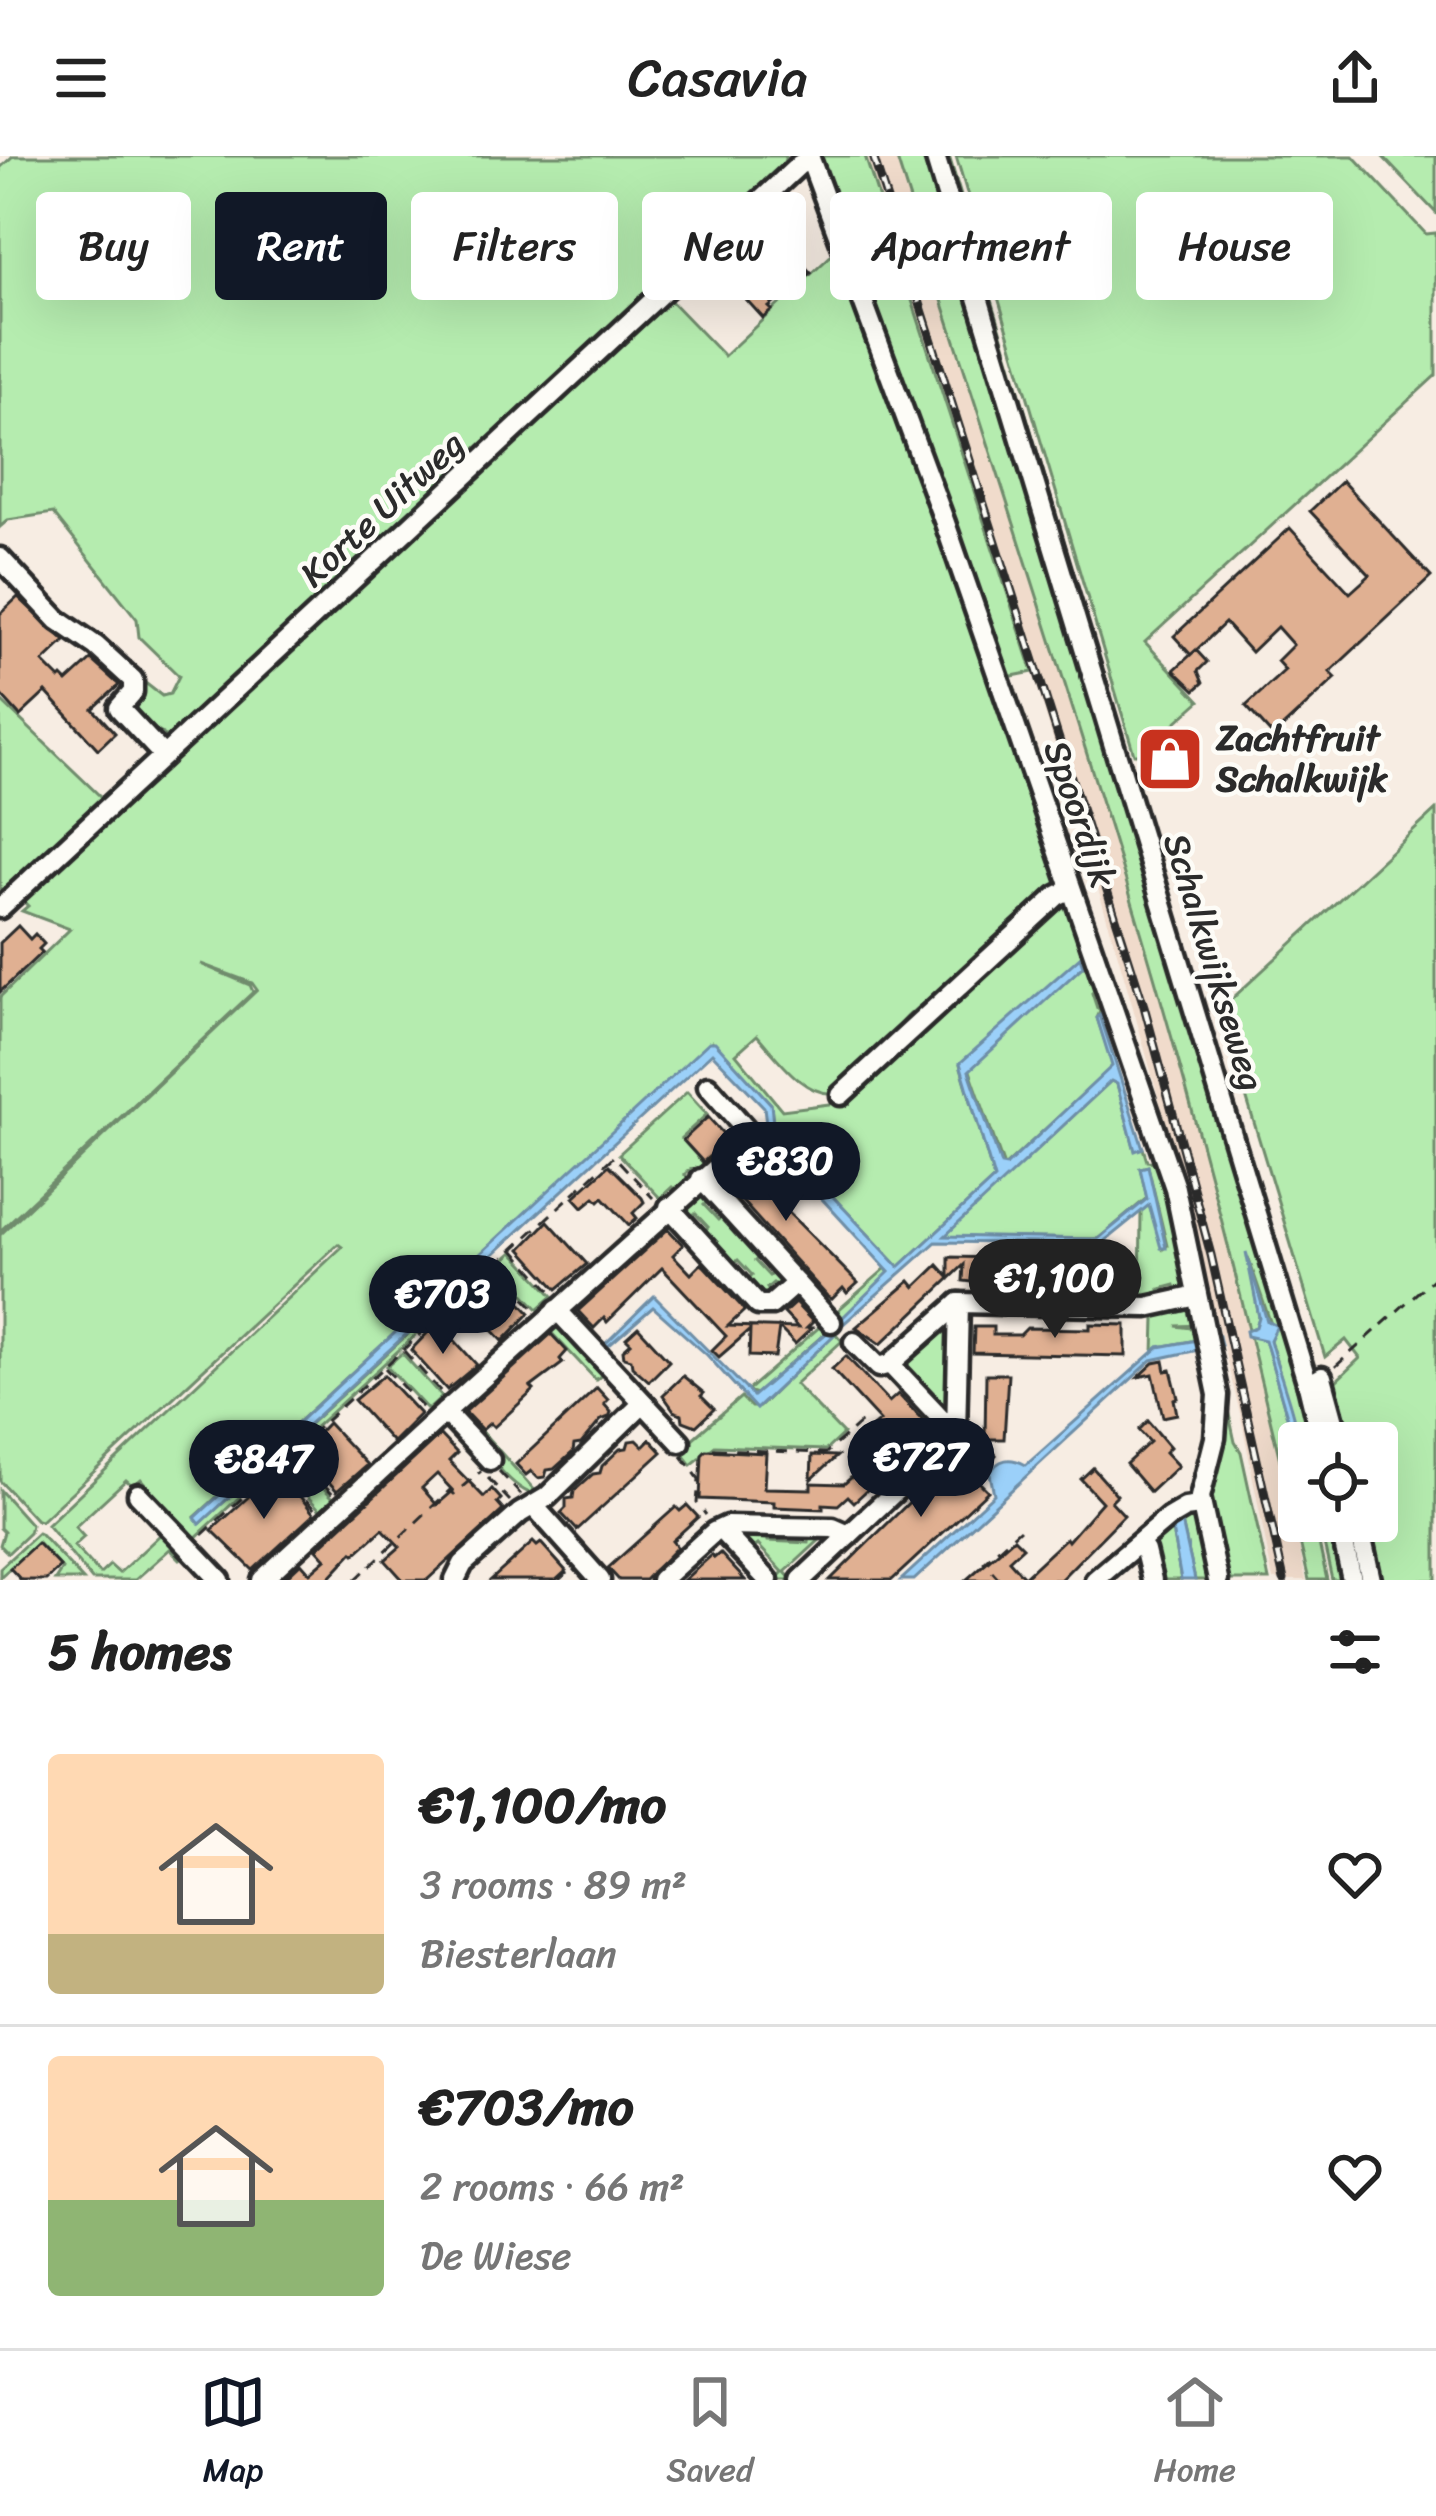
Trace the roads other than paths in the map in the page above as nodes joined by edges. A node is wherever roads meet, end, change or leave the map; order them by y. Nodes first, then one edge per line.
1 (935, 156) edge
2 (809, 158) edge
3 (0, 557) edge
4 (163, 755) junction
5 (1071, 889) junction
6 (0, 908) edge
7 (708, 1086) dead end
8 (841, 1095) dead end
9 (701, 1179) junction
10 (667, 1209) junction
11 (796, 1282) junction
12 (1197, 1296) junction
13 (959, 1304) junction
14 (555, 1312) junction
15 (831, 1322) dead end
16 (854, 1342) dead end
17 (890, 1364) junction
18 (1315, 1381) junction
19 (643, 1402) junction
20 (444, 1412) junction
21 (1320, 1422) edge
22 (1332, 1422) edge
23 (956, 1434) junction
24 (680, 1442) road end
25 (490, 1460) road end
26 (138, 1493) dead end
27 (1200, 1506) junction
28 (528, 1510) junction
29 (719, 1530) junction
30 (849, 1534) junction
31 (1344, 1542) edge
32 (1363, 1542) edge
33 (1140, 1544) junction
34 (220, 1580) edge
35 (262, 1580) edge
36 (455, 1580) edge
37 (600, 1580) edge
38 (661, 1580) edge
39 (768, 1580) edge
40 (801, 1580) edge
41 (1095, 1580) edge
42 (1152, 1580) edge
43 (1218, 1580) edge
44 (1352, 1580) edge
45 (1371, 1580) edge

1 - 18 street, Schalkwijkseweg
2 - 4 street, Korte Uitweg
2 - 5 street, Spoordijk
3 - 4 street
4 - 6 street, Korte Uitweg
5 - 8 street
5 - 12 street, Spoordijk
7 - 9 street
9 - 10 street
9 - 11 street
10 - 11 street
10 - 14 street
11 - 15 street
12 - 13 street
12 - 27 street, Spoordijk
13 - 17 street
13 - 23 street
14 - 19 street
14 - 20 street
16 - 17 street
17 - 23 street
18 - 21 street, Schalkwijkseweg
18 - 22 street, Schalkwijkseweg
19 - 24 street
19 - 28 street
20 - 25 street
20 - 35 street
23 - 30 street
26 - 34 street
27 - 33 street
27 - 43 street
28 - 36 street
28 - 37 street
29 - 30 street
29 - 38 street
29 - 39 street
30 - 40 street
31 - 44 street
32 - 45 street
33 - 41 street
33 - 42 street

